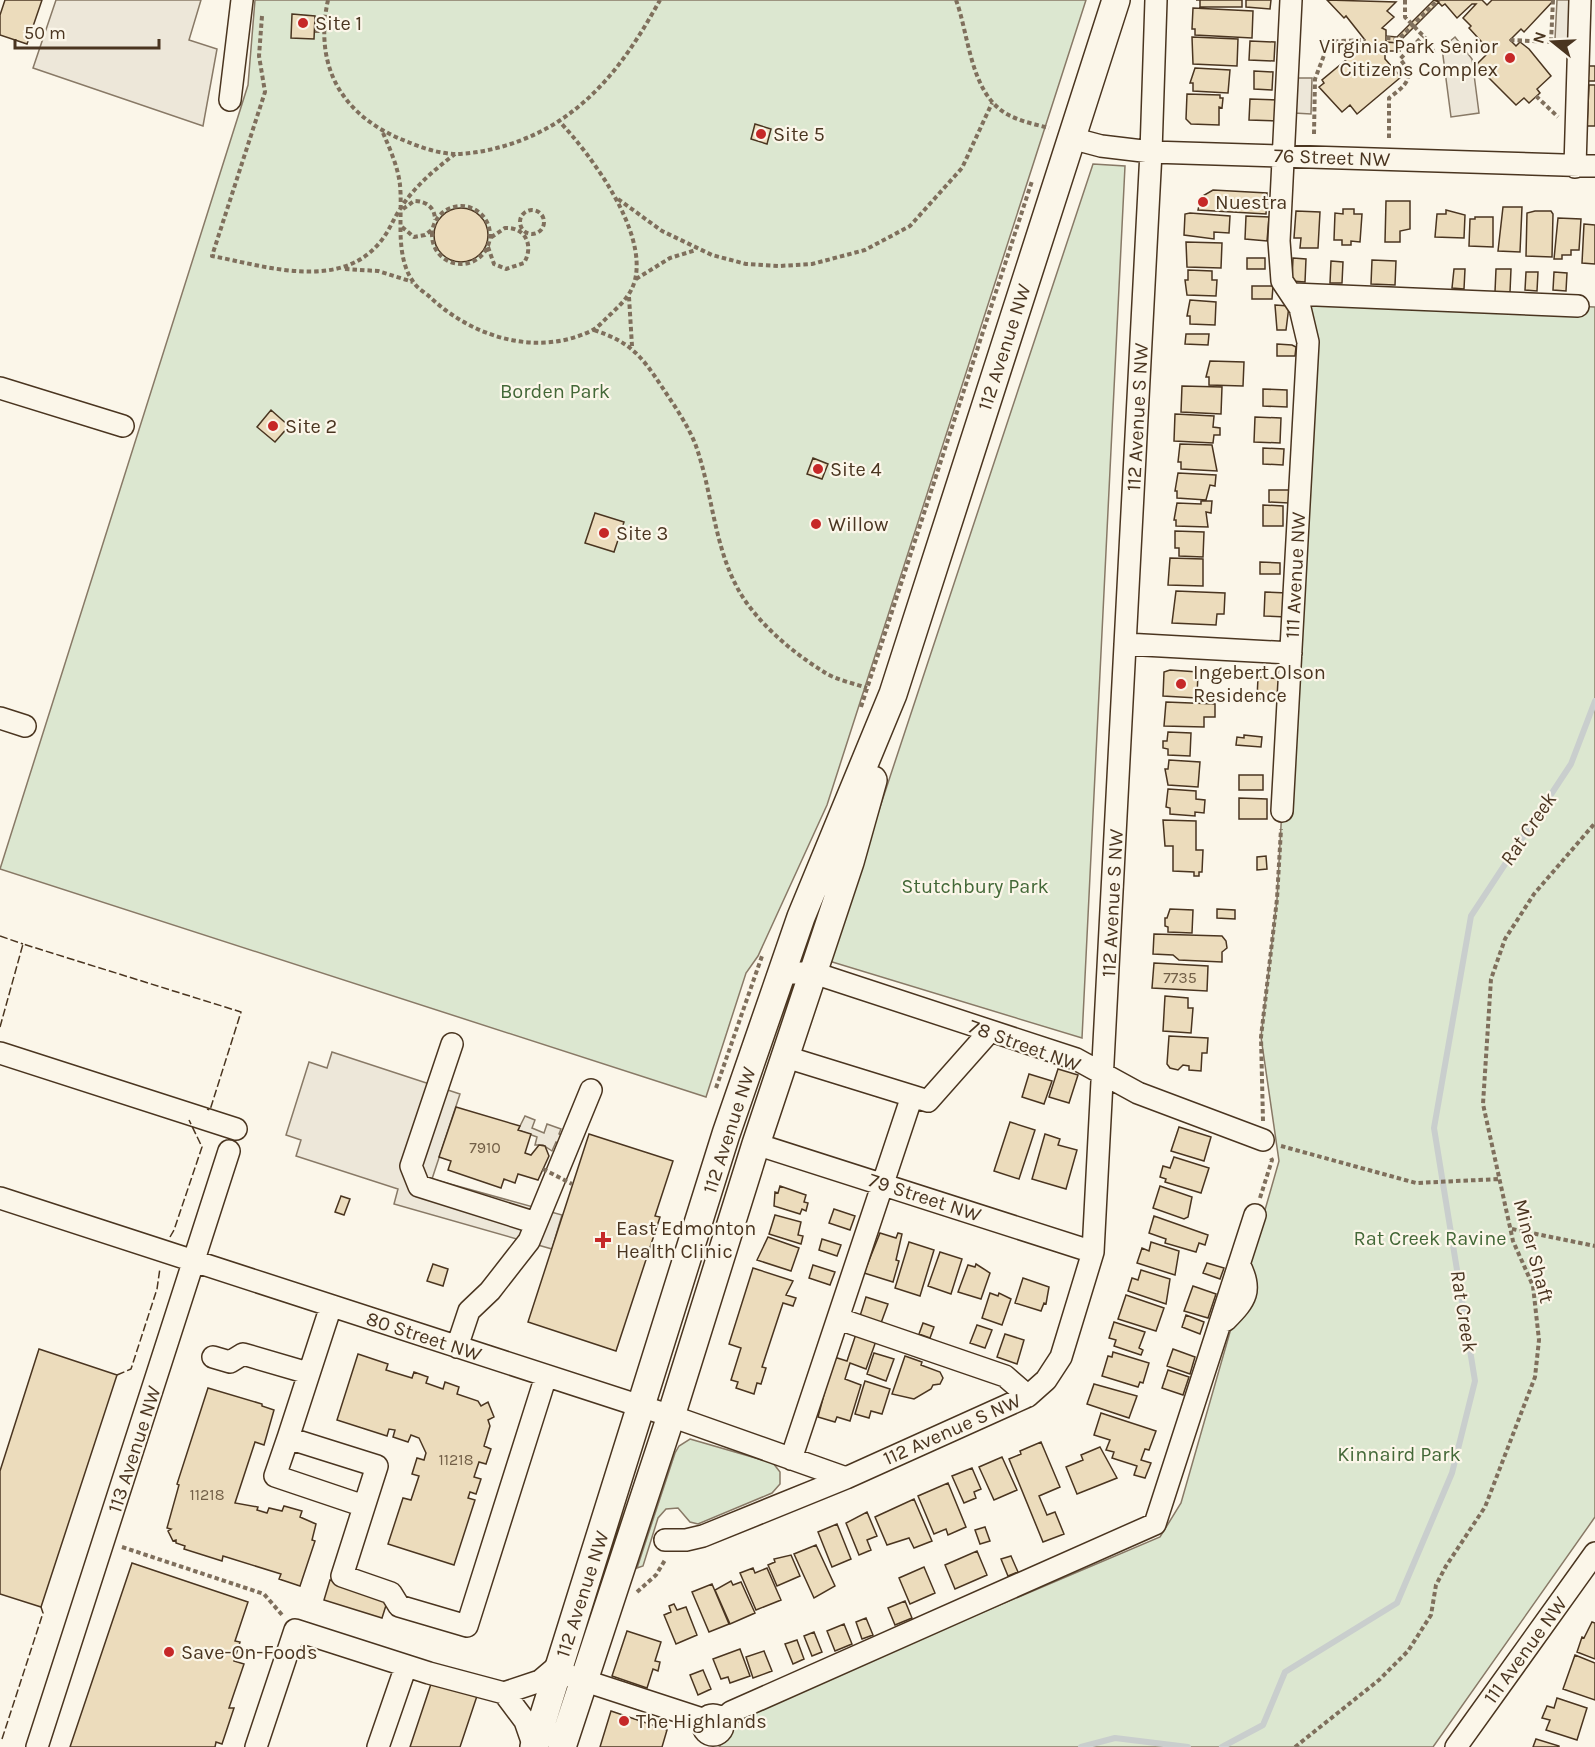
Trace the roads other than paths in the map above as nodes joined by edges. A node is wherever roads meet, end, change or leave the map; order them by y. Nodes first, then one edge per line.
1 (242, 0) edge
2 (1116, 0) edge
3 (1156, 0) edge
4 (1291, 0) edge
5 (1580, 0) edge
6 (230, 100) dead end
7 (1055, 135) junction
8 (1151, 152) junction
9 (1284, 155) junction
10 (1585, 166) edge
11 (1293, 294) junction
12 (1578, 306) dead end
13 (0, 388) edge
14 (123, 426) dead end
15 (1125, 644) junction
16 (1291, 653) junction
17 (893, 694) junction
18 (0, 718) edge
19 (25, 726) dead end
20 (1282, 811) road end
21 (814, 973) junction
22 (780, 974) junction
23 (990, 1031) junction
24 (452, 1044) dead end
25 (0, 1053) edge
26 (786, 1058) junction
27 (1103, 1075) junction
28 (591, 1090) dead end
29 (912, 1096) junction
30 (236, 1130) dead end
31 (1263, 1140) road end
32 (756, 1144) junction
33 (230, 1151) dead end
34 (883, 1183) junction
35 (0, 1198) edge
36 (1255, 1215) dead end
37 (537, 1223) junction
38 (1093, 1252) junction
39 (195, 1262) junction
40 (331, 1306) junction
41 (839, 1319) junction
42 (457, 1347) junction
43 (213, 1357) dead end
44 (308, 1373) junction
45 (546, 1376) junction
46 (1028, 1396) junction
47 (642, 1407) junction
48 (671, 1416) junction
49 (288, 1438) junction
50 (791, 1459) junction
51 (846, 1478) junction
52 (364, 1506) junction
53 (670, 1540) road end
54 (1595, 1553) edge
55 (406, 1666) junction
56 (559, 1668) junction
57 (583, 1680) junction
58 (504, 1693) junction
59 (710, 1730) edge
60 (37, 1747) edge
61 (256, 1747) edge
62 (378, 1747) edge
63 (534, 1747) edge
64 (562, 1747) edge
65 (1456, 1747) edge

1 - 6 street
2 - 7 main road, 112 Avenue NW
3 - 8 street, 112 Avenue S NW
4 - 9 street, 111 Avenue NW
5 - 10 street
7 - 8 street, 76 Street NW
7 - 17 main road, 112 Avenue NW
8 - 9 street, 76 Street NW
8 - 15 street, 112 Avenue S NW
9 - 10 street, 76 Street NW
9 - 11 street, 111 Avenue NW
11 - 12 street
11 - 16 street, 111 Avenue NW
13 - 14 street
15 - 16 street
15 - 27 street, 112 Avenue S NW
16 - 20 street, 111 Avenue NW
17 - 21 main road, 112 Avenue NW
17 - 22 main road, 112 Avenue NW
18 - 19 street
21 - 22 street, 78 Street NW
21 - 23 street, 78 Street NW
21 - 26 main road, 112 Avenue NW
22 - 47 main road, 112 Avenue NW
23 - 27 street, 78 Street NW
23 - 29 street
24 - 37 street
25 - 30 street
26 - 29 street
26 - 32 main road, 112 Avenue NW
27 - 31 street, 78 Street NW
27 - 38 street, 112 Avenue S NW
28 - 37 street
29 - 34 street
32 - 34 street, 79 Street NW
32 - 48 main road, 112 Avenue NW
33 - 39 street, 113 Avenue NW
34 - 38 street, 79 Street NW
34 - 41 street
35 - 39 street, 80 Street NW
36 - 59 street
37 - 42 street
38 - 46 street, 112 Avenue S NW
39 - 40 street, 80 Street NW
39 - 60 street, 113 Avenue NW
40 - 42 street, 80 Street NW
40 - 44 street
41 - 46 street
41 - 50 street
42 - 45 street, 80 Street NW
43 - 44 street
44 - 49 street
45 - 47 street, 80 Street NW
45 - 52 street
46 - 51 street, 112 Avenue S NW
47 - 48 street, 80 Street NW
47 - 56 main road, 112 Avenue NW
48 - 50 street, 80 Street NW
48 - 57 main road, 112 Avenue NW
49 - 52 street
49 - 52 street
50 - 51 street, 80 Street NW
51 - 53 street, 112 Avenue S NW
54 - 65 street, 111 Avenue NW
55 - 58 street
55 - 61 street
55 - 62 street
56 - 57 street
56 - 58 street
56 - 63 main road, 112 Avenue NW
57 - 59 street
57 - 64 main road, 112 Avenue NW
58 - 63 street

